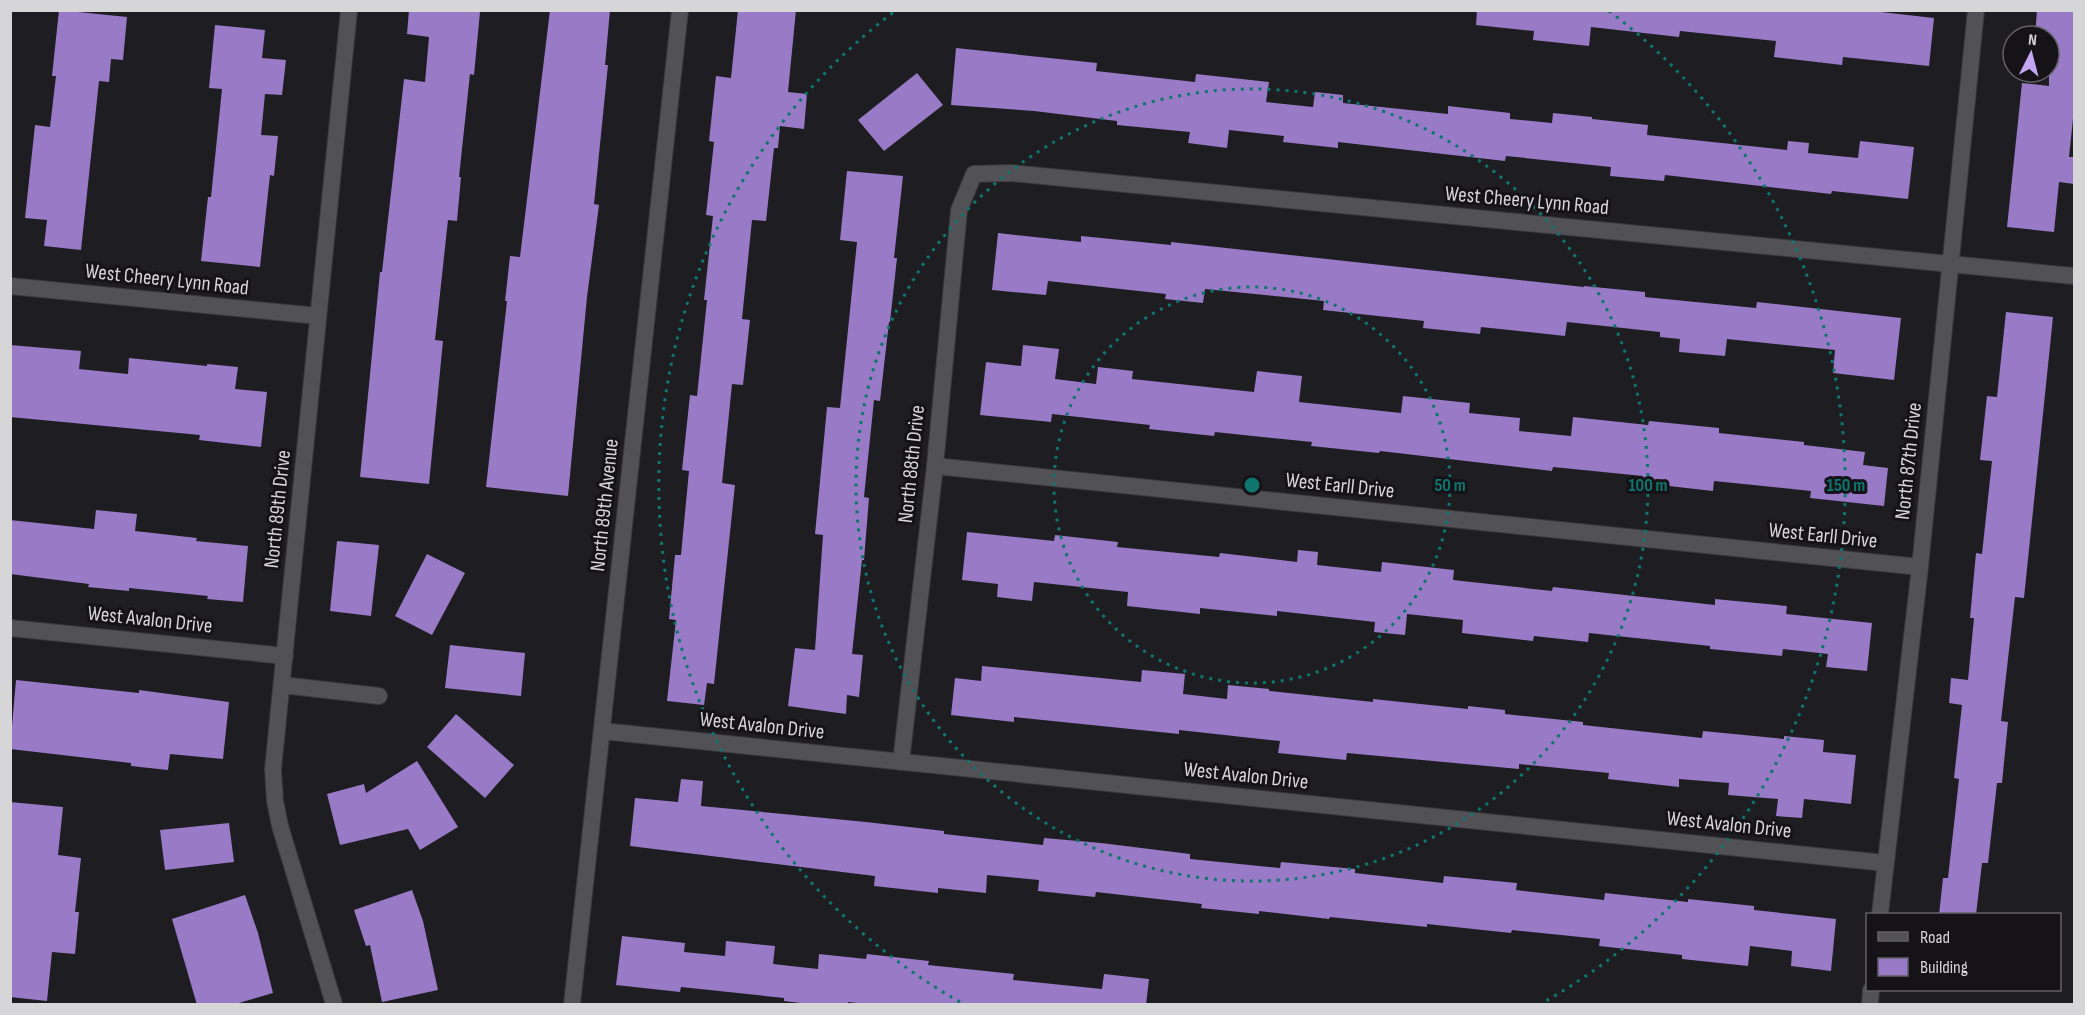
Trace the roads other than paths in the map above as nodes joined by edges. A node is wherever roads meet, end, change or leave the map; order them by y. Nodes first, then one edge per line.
1 (349, 10) edge
2 (680, 10) edge
3 (1976, 10) edge
4 (974, 174) joint
5 (1950, 264) junction
6 (2074, 276) edge
7 (10, 286) edge
8 (318, 316) junction
9 (934, 466) junction
10 (1920, 567) junction
11 (10, 628) edge
12 (285, 656) junction
13 (282, 684) junction
14 (379, 696) dead end
15 (602, 731) junction
16 (901, 762) junction
17 (1885, 863) junction
18 (1880, 913) edge
19 (334, 1005) edge
20 (572, 1005) edge

1 - 8 street, North 89th Drive
2 - 15 street, North 89th Avenue
3 - 5 street, North 87th Drive
4 - 5 street, West Cheery Lynn Road
4 - 9 street, North 88th Drive
5 - 6 street, West Cheery Lynn Road
5 - 10 street, North 87th Drive
7 - 8 street, West Cheery Lynn Road
8 - 12 street, North 89th Drive
9 - 10 street, West Earll Drive
9 - 16 street, North 88th Drive
10 - 17 street, North 87th Drive
11 - 12 street, West Avalon Drive
12 - 13 street, North 89th Drive
13 - 14 street
13 - 19 street, North 89th Drive
15 - 16 street, West Avalon Drive
15 - 20 street, North 89th Avenue
16 - 17 street, West Avalon Drive
17 - 18 street, North 87th Drive

